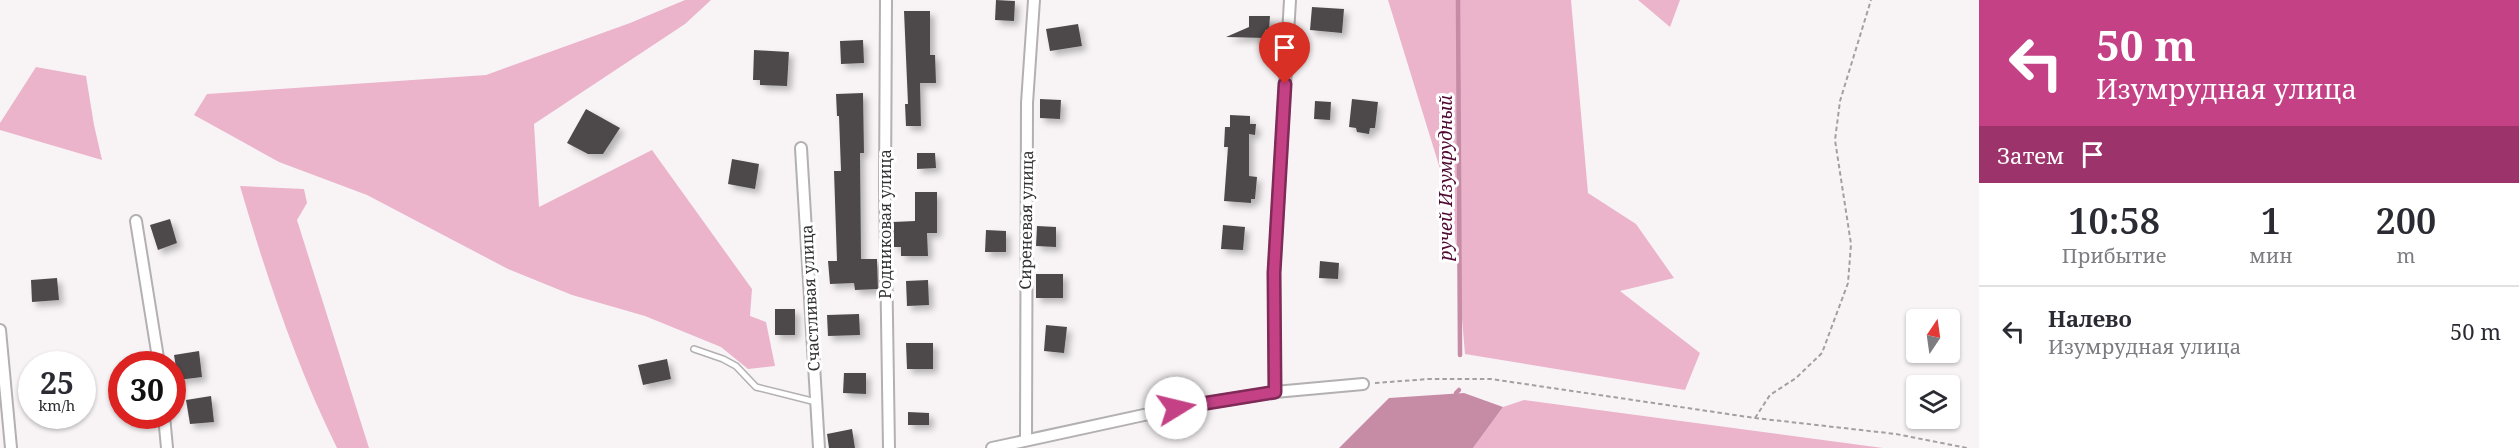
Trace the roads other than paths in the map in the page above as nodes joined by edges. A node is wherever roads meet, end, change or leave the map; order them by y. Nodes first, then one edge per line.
1 (886, 0) edge
2 (1034, 0) edge
3 (1290, 0) edge
4 (801, 148) dead end
5 (136, 221) dead end
6 (0, 330) edge
7 (694, 349) dead end
8 (157, 351) edge
9 (1363, 384) road end
10 (1275, 392) junction
11 (816, 402) junction
12 (165, 429) edge
13 (1026, 440) junction
14 (11, 448) edge
15 (167, 448) edge
16 (819, 448) edge
17 (889, 448) edge
18 (992, 448) edge

1 - 17 street, Родниковая улица
2 - 13 street, Сиреневая улица
3 - 10 street
4 - 11 street, Счастливая улица
5 - 8 street
6 - 14 street
7 - 11 lane
9 - 10 street
10 - 13 street
11 - 16 street, Счастливая улица
12 - 15 street
13 - 18 street

